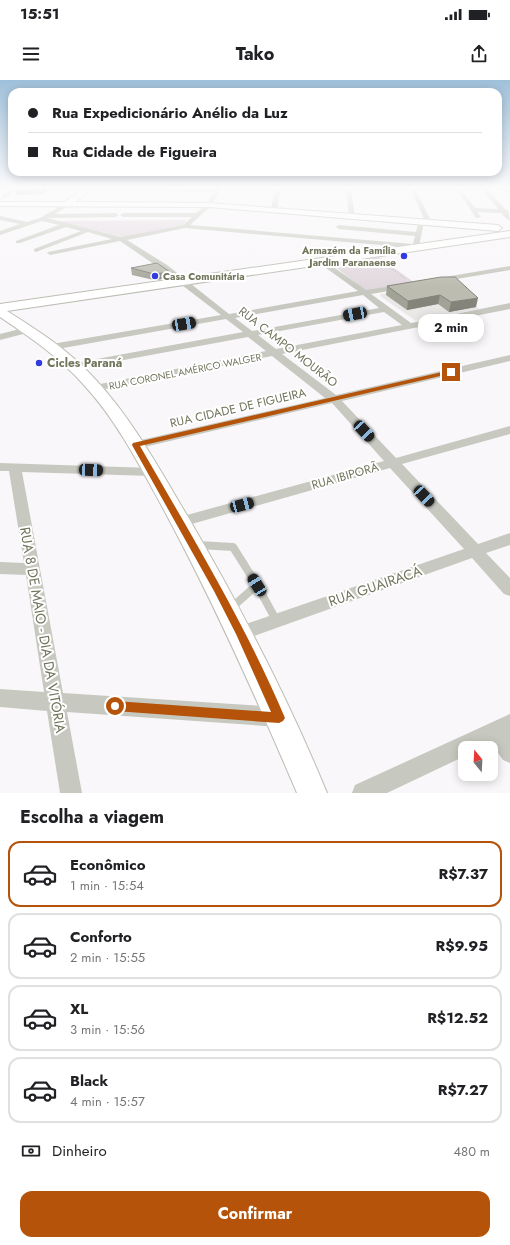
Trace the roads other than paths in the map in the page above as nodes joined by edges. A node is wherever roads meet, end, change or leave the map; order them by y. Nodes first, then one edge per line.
1 (15, 221) edge
2 (36, 221) edge
3 (55, 221) edge
4 (191, 221) edge
5 (404, 221) edge
6 (425, 223) junction
7 (28, 224) junction
8 (66, 225) junction
9 (185, 226) junction
10 (339, 227) dead end
11 (510, 228) edge
12 (88, 230) junction
13 (1, 233) edge
14 (419, 234) junction
15 (510, 234) edge
16 (122, 239) junction
17 (18, 242) dead end
18 (416, 246) junction
19 (36, 250) dead end
20 (50, 253) dead end
21 (322, 260) junction
22 (510, 268) edge
23 (183, 281) junction
24 (428, 282) edge
25 (414, 284) edge
26 (364, 293) junction
27 (510, 306) edge
28 (385, 309) junction
29 (0, 310) edge
30 (228, 316) junction
31 (409, 326) junction
32 (28, 330) junction
33 (250, 334) junction
34 (0, 338) edge
35 (52, 347) junction
36 (275, 353) junction
37 (510, 358) edge
38 (75, 366) junction
39 (95, 388) junction
40 (334, 399) junction
41 (510, 430) edge
42 (136, 445) junction
43 (393, 463) junction
44 (8, 467) edge
45 (152, 472) junction
46 (181, 522) junction
47 (510, 539) edge
48 (193, 545) junction
49 (475, 551) junction
50 (0, 568) edge
51 (33, 569) junction
52 (257, 585) junction
53 (510, 589) edge
54 (228, 610) junction
55 (276, 620) junction
56 (240, 633) junction
57 (0, 698) edge
58 (55, 702) junction
59 (279, 718) junction
60 (502, 728) edge
61 (510, 753) edge
62 (71, 793) edge
63 (312, 793) edge
64 (363, 793) edge

1 - 7 street
2 - 7 street
3 - 8 street, RUA CAMPO MOURÃO
4 - 9 street
5 - 6 street
6 - 11 street
6 - 14 street
7 - 13 street
8 - 12 street, RUA CAMPO MOURÃO
8 - 17 street
9 - 16 street
9 - 18 street
10 - 14 street
12 - 16 street, RUA CAMPO MOURÃO
12 - 19 street
14 - 18 street
15 - 18 street
16 - 20 street
16 - 23 street, RUA CAMPO MOURÃO
18 - 21 street
21 - 23 street
21 - 26 street
22 - 24 street
23 - 29 street
23 - 30 street, RUA CAMPO MOURÃO
25 - 26 street
26 - 28 street
26 - 30 street
27 - 31 street, RUA CORONEL AMÉRICO WALGER
28 - 31 street
28 - 33 street
29 - 32 street
30 - 33 street, RUA CAMPO MOURÃO
30 - 35 street
31 - 36 street, RUA CORONEL AMÉRICO WALGER
32 - 34 street
32 - 35 street
33 - 36 street, RUA CAMPO MOURÃO
33 - 38 street
35 - 38 street
36 - 39 street, RUA CORONEL AMÉRICO WALGER
36 - 40 street, RUA CAMPO MOURÃO
37 - 40 street, RUA CIDADE DE FIGUEIRA
38 - 39 street
39 - 42 street
40 - 42 street, RUA CIDADE DE FIGUEIRA
40 - 43 street, RUA CAMPO MOURÃO
41 - 43 street, RUA IBIPORÃ
42 - 45 street
43 - 46 street, RUA IBIPORÃ
43 - 49 street, RUA CAMPO MOURÃO
44 - 45 street
44 - 51 street, RUA 8 DE MAIO - DIA DA VITÓRIA
45 - 46 street
46 - 48 street
47 - 49 street, RUA GUAIRACÁ
48 - 52 lane
48 - 54 street
49 - 53 street, RUA CAMPO MOURÃO
49 - 55 street, RUA GUAIRACÁ
50 - 51 street
51 - 58 street, RUA 8 DE MAIO - DIA DA VITÓRIA
52 - 54 lane
52 - 55 lane
54 - 56 street
55 - 56 street, RUA GUAIRACÁ
56 - 59 street
57 - 58 street
58 - 59 street
58 - 62 street, RUA 8 DE MAIO - DIA DA VITÓRIA
59 - 63 street
60 - 61 street
60 - 64 street

